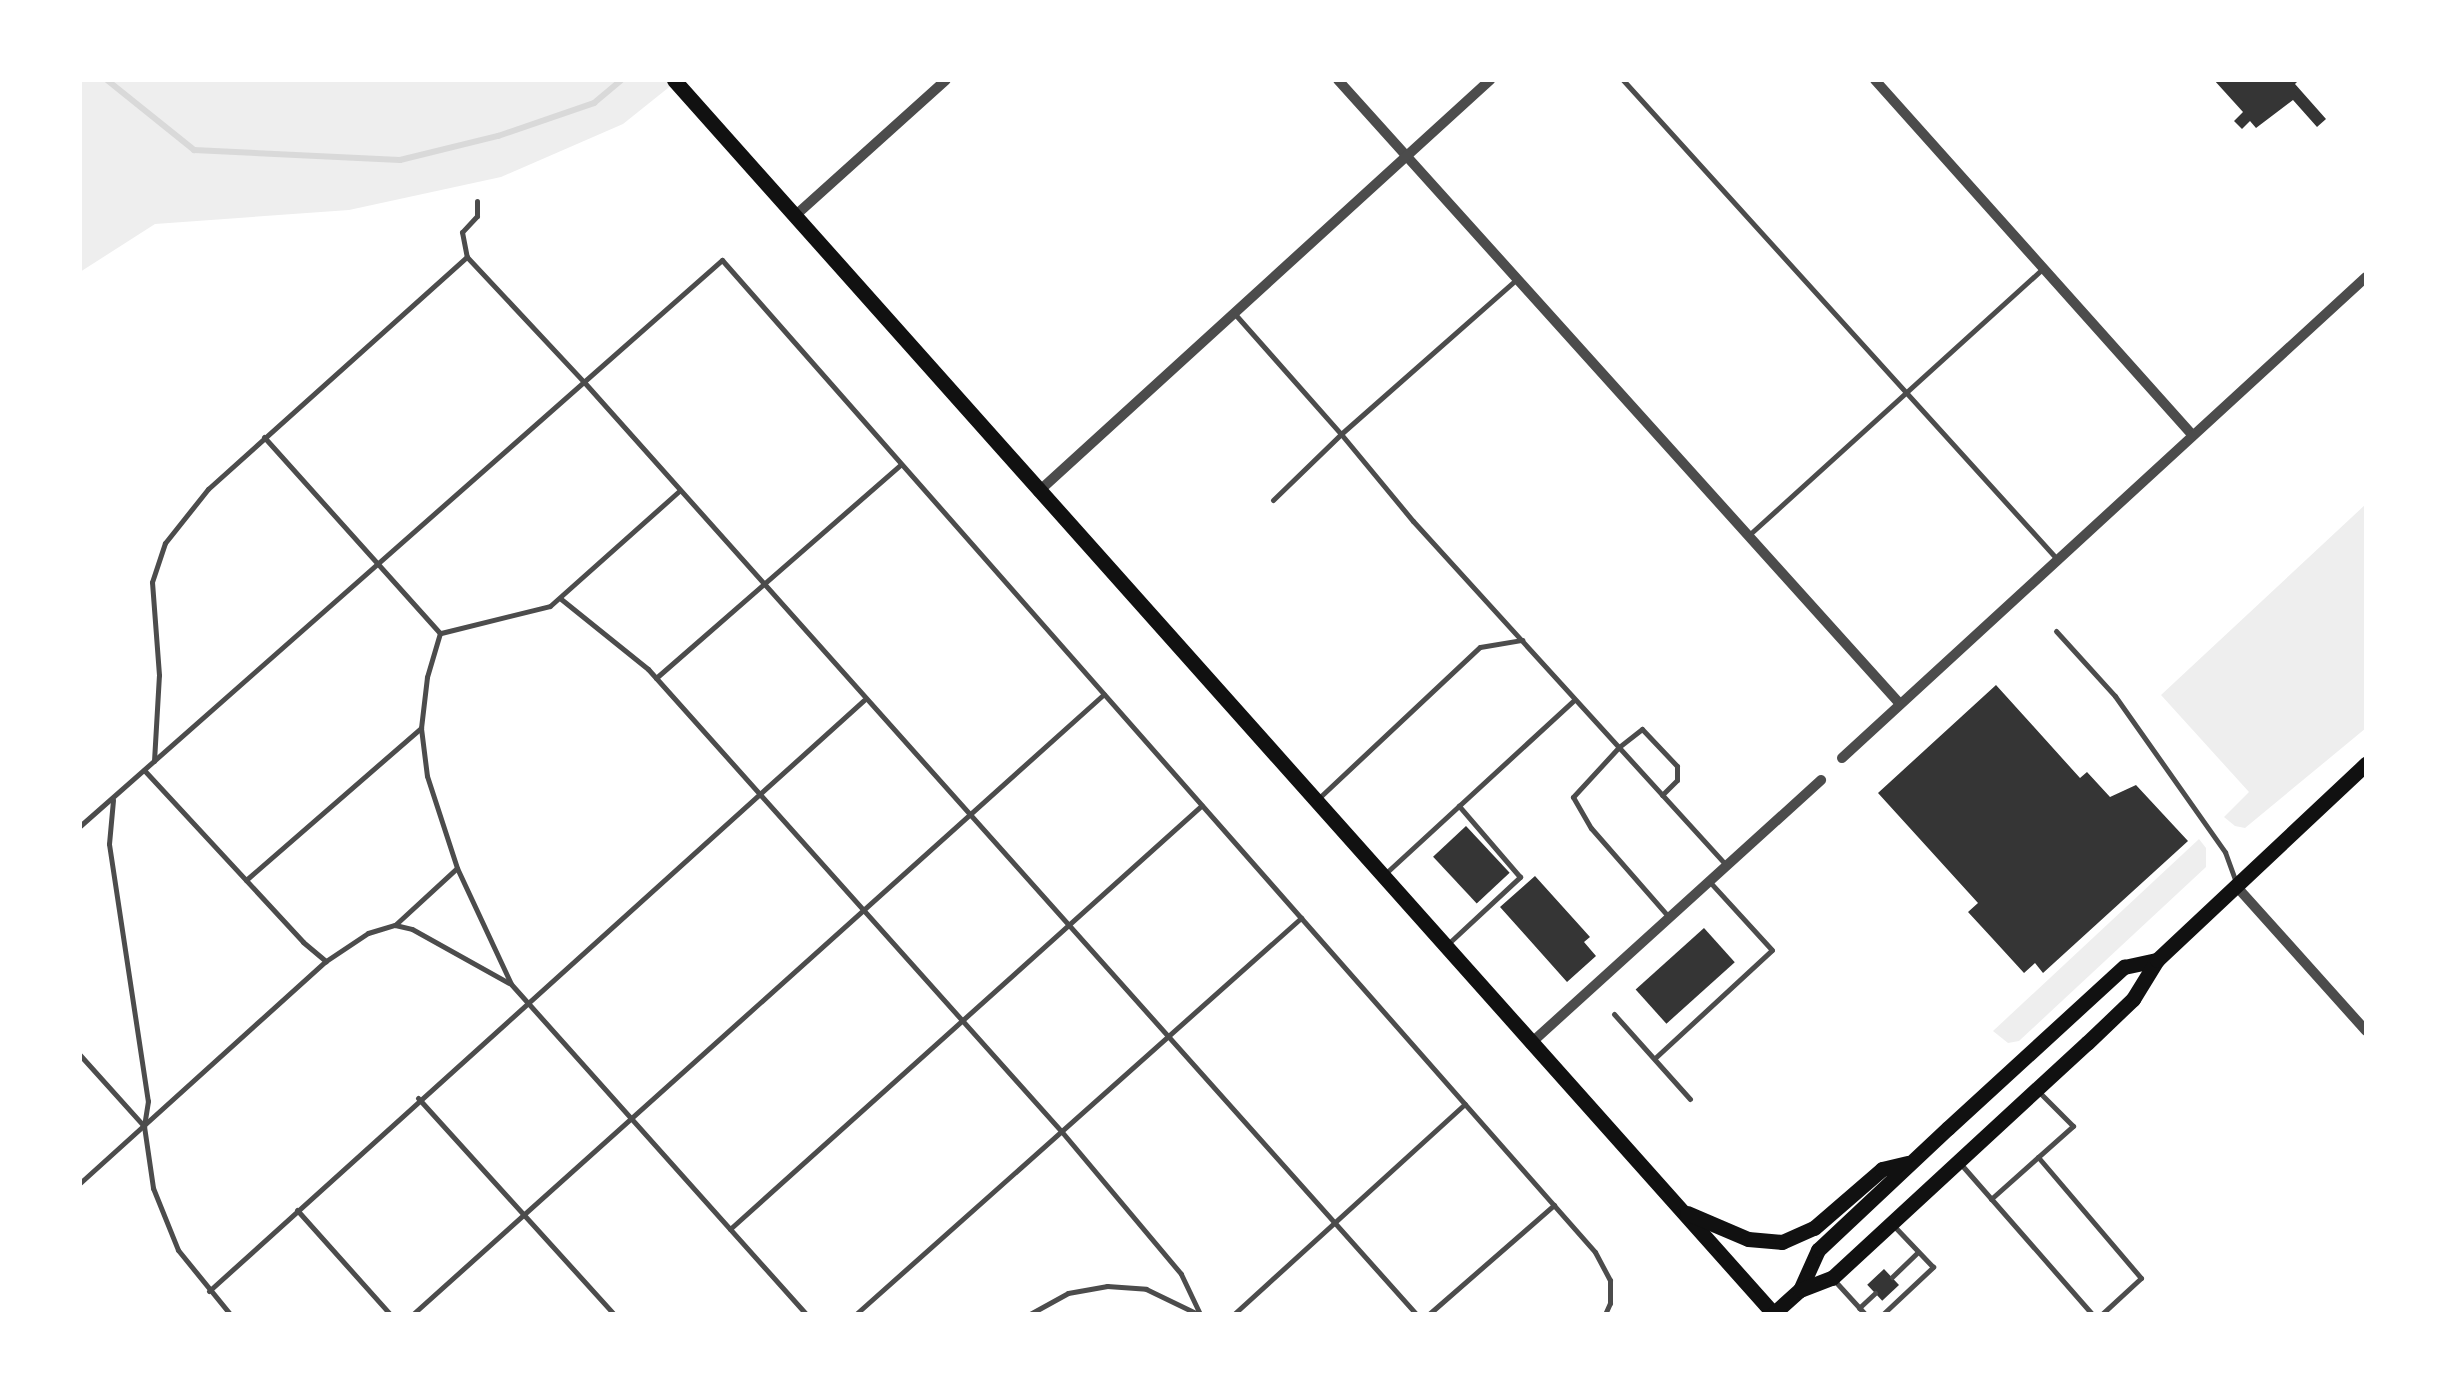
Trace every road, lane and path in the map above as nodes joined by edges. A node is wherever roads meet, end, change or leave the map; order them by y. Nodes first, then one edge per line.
1 (674, 80) edge
2 (946, 80) edge
3 (1338, 80) edge
4 (1490, 80) edge
5 (1623, 80) edge
6 (1875, 80) edge
7 (1406, 156) junction
8 (477, 201) dead end
9 (797, 214) junction
10 (467, 257) junction
11 (2043, 268) junction
12 (2366, 277) edge
13 (1517, 279) junction
14 (1234, 314) junction
15 (584, 382) junction
16 (1907, 392) junction
17 (1341, 434) junction
18 (2192, 434) junction
19 (264, 437) junction
20 (901, 464) junction
21 (680, 490) junction
22 (1038, 492) junction
23 (1274, 500) dead end
24 (1748, 536) junction
25 (2057, 559) junction
26 (378, 563) junction
27 (764, 584) junction
28 (561, 599) junction
29 (2056, 630) dead end
30 (440, 633) junction
31 (1522, 640) junction
32 (656, 678) junction
33 (1104, 694) junction
34 (865, 699) junction
35 (1575, 700) junction
36 (1900, 704) junction
37 (421, 728) junction
38 (1618, 747) junction
39 (1842, 758) dead end
40 (154, 761) junction
41 (2366, 764) edge
42 (144, 770) junction
43 (1821, 780) dead end
44 (760, 794) junction
45 (1662, 795) junction
46 (114, 797) junction
47 (1314, 802) junction
48 (1202, 805) junction
49 (1459, 806) junction
50 (969, 816) junction
51 (80, 826) edge
52 (1727, 866) junction
53 (457, 868) junction
54 (1381, 877) junction
55 (246, 880) junction
56 (1710, 882) junction
57 (2237, 887) junction
58 (863, 910) junction
59 (1301, 918) junction
60 (1670, 918) junction
61 (395, 925) junction
62 (1066, 926) junction
63 (1444, 948) junction
64 (2157, 960) junction
65 (326, 961) junction
66 (512, 984) junction
67 (527, 1002) junction
68 (1614, 1014) dead end
69 (962, 1020) junction
70 (2366, 1030) edge
71 (1168, 1040) junction
72 (1530, 1044) junction
73 (80, 1055) edge
74 (1654, 1058) junction
75 (2037, 1089) junction
76 (418, 1098) junction
77 (1690, 1099) dead end
78 (1466, 1104) junction
79 (631, 1118) junction
80 (144, 1126) junction
81 (1062, 1132) junction
82 (2038, 1157) junction
83 (1958, 1160) junction
84 (1912, 1162) junction
85 (80, 1183) edge
86 (1991, 1199) junction
87 (1554, 1205) junction
88 (297, 1210) junction
89 (1680, 1210) junction
90 (524, 1213) junction
91 (1891, 1222) junction
92 (1334, 1224) junction
93 (730, 1229) junction
94 (1918, 1252) junction
95 (1892, 1277) dead end
96 (1832, 1278) junction
97 (1800, 1290) junction
98 (208, 1291) junction
99 (1875, 1293) dead end
100 (1862, 1311) edge
101 (230, 1314) edge
102 (390, 1314) edge
103 (412, 1314) edge
104 (614, 1314) edge
105 (806, 1314) edge
106 (856, 1314) edge
107 (1030, 1314) edge
108 (1198, 1314) edge
109 (1234, 1314) edge
110 (1416, 1314) edge
111 (1429, 1314) edge
112 (1605, 1314) edge
113 (1774, 1314) edge
114 (1882, 1314) edge
115 (2092, 1314) edge
116 (2102, 1314) edge

1 - 9 main road
2 - 9 street
3 - 7 street
4 - 7 street
5 - 16 lane
6 - 11 street
7 - 13 street
7 - 14 street
8 - 10 lane
9 - 22 main road
10 - 15 lane
10 - 19 lane
11 - 16 lane
11 - 18 street
12 - 18 street
13 - 17 lane
13 - 24 street
14 - 17 lane
14 - 22 street
15 - 20 lane
15 - 21 lane
15 - 26 lane
16 - 24 lane
16 - 25 lane
17 - 23 lane
17 - 31 lane
18 - 25 street
19 - 26 lane
19 - 40 lane
20 - 27 lane
20 - 33 lane
21 - 27 lane
21 - 28 lane
22 - 47 main road
24 - 36 street
25 - 36 street
26 - 30 lane
26 - 40 lane
27 - 32 lane
27 - 34 lane
28 - 30 lane
28 - 32 lane
29 - 57 lane
30 - 37 lane
31 - 35 lane
31 - 47 lane
32 - 44 lane
33 - 48 lane
33 - 50 lane
34 - 44 lane
34 - 50 lane
35 - 38 lane
35 - 49 lane
36 - 39 street
37 - 53 lane
37 - 55 lane
38 - 45 lane
38 - 45 lane
38 - 60 lane
40 - 42 lane
41 - 57 main road
42 - 46 lane
42 - 55 lane
43 - 52 street
44 - 58 lane
44 - 67 lane
45 - 52 lane
46 - 51 lane
46 - 80 lane
47 - 54 main road
48 - 59 lane
48 - 62 lane
49 - 54 lane
49 - 63 lane
50 - 58 lane
50 - 62 lane
52 - 56 street
53 - 61 lane
53 - 66 lane
54 - 63 main road
55 - 65 lane
56 - 60 street
56 - 74 lane
57 - 64 main road
57 - 70 street
58 - 69 lane
58 - 79 lane
59 - 71 lane
59 - 78 lane
60 - 72 street
61 - 65 lane
61 - 66 lane
62 - 69 lane
62 - 71 lane
63 - 72 main road
64 - 75 main road
64 - 84 main road
65 - 80 lane
66 - 67 lane
67 - 76 lane
67 - 79 lane
68 - 74 lane
69 - 81 lane
69 - 93 lane
71 - 81 lane
71 - 92 lane
72 - 89 main road
73 - 80 lane
74 - 77 lane
75 - 82 lane
75 - 83 main road
76 - 88 lane
76 - 90 lane
78 - 87 lane
78 - 92 lane
79 - 90 lane
79 - 93 lane
80 - 85 lane
80 - 98 lane
81 - 106 lane
81 - 108 lane
82 - 86 lane
82 - 116 lane
83 - 86 lane
83 - 91 main road
84 - 89 main road
84 - 97 main road
86 - 115 lane
87 - 111 lane
87 - 112 lane
88 - 98 lane
88 - 102 lane
89 - 113 main road
90 - 103 lane
90 - 104 lane
91 - 94 lane
91 - 96 main road
92 - 109 lane
92 - 110 lane
93 - 105 lane
94 - 95 lane
94 - 114 lane
96 - 97 main road
96 - 100 lane
97 - 113 main road
98 - 101 lane
99 - 100 lane
107 - 108 lane

